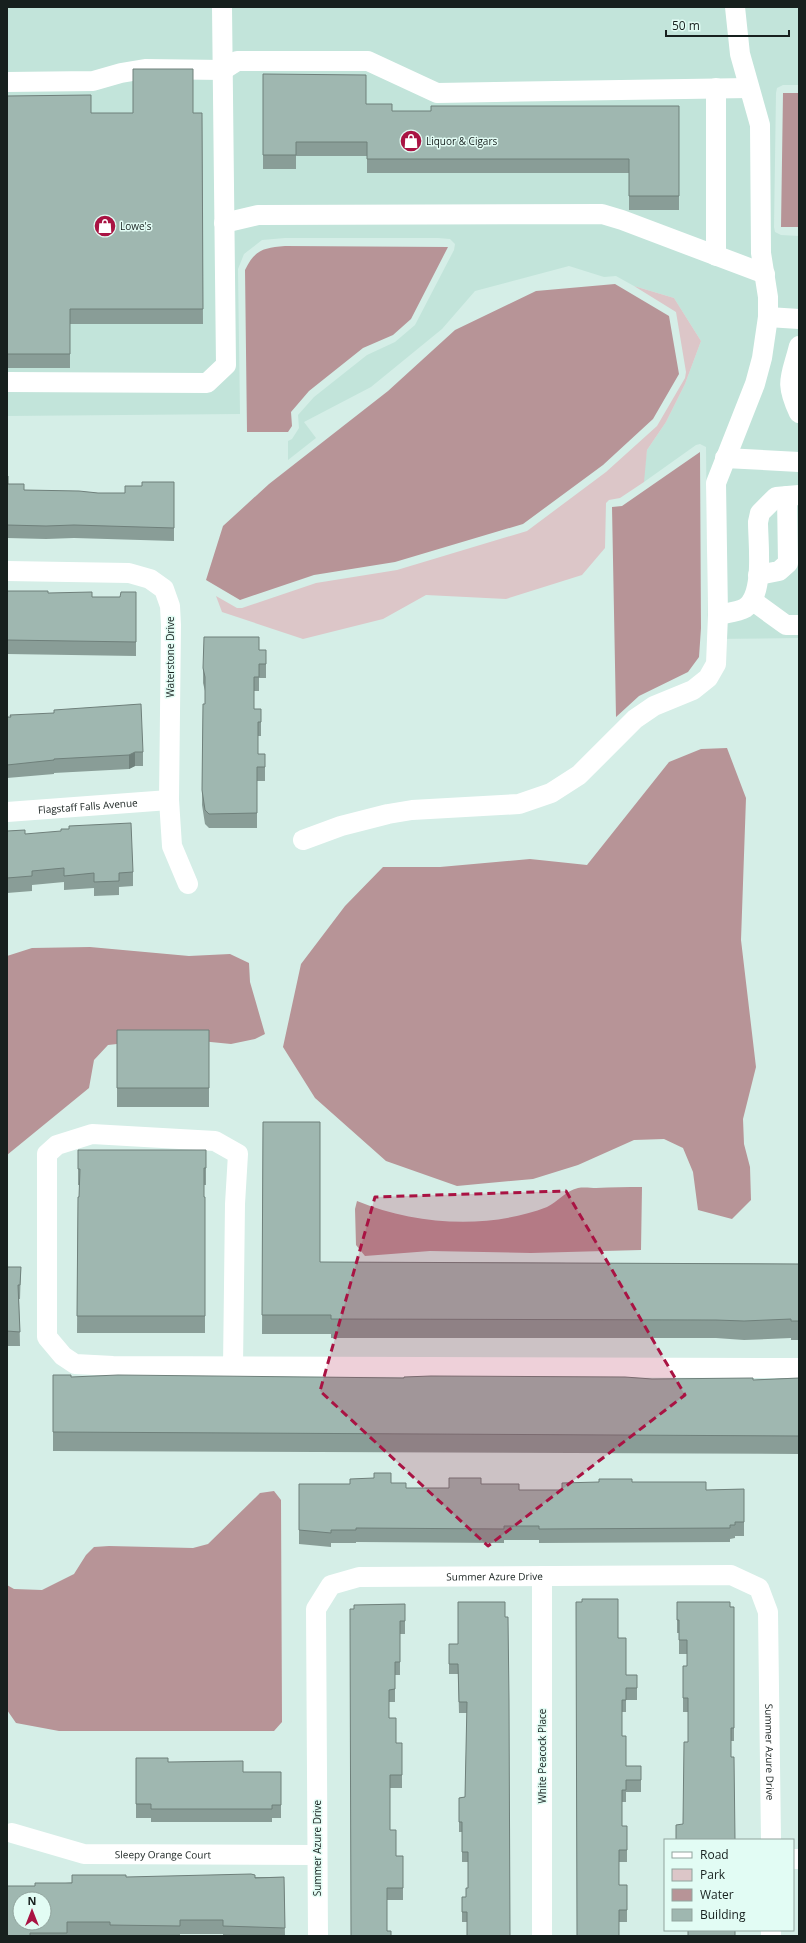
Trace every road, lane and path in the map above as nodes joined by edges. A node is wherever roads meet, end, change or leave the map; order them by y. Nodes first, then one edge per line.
1 (222, 7) edge
2 (735, 7) edge
3 (223, 70) junction
4 (7, 82) edge
5 (716, 88) junction
6 (749, 88) junction
7 (224, 223) junction
8 (716, 256) junction
9 (765, 274) junction
10 (768, 317) junction
11 (799, 319) edge
12 (799, 348) edge
13 (7, 382) edge
14 (799, 413) edge
15 (725, 458) junction
16 (799, 462) edge
17 (793, 496) edge
18 (7, 571) edge
19 (758, 575) junction
20 (753, 601) junction
21 (718, 615) junction
22 (799, 625) edge
23 (169, 800) junction
24 (7, 812) edge
25 (303, 840) dead end
26 (188, 884) dead end
27 (233, 1367) junction
28 (799, 1368) edge
29 (542, 1576) junction
30 (12, 1833) dead end
31 (771, 1839) edge
32 (317, 1855) junction
33 (318, 1936) edge
34 (542, 1936) edge

1 - 3 street
2 - 6 street
3 - 4 street
3 - 5 street
3 - 7 street
5 - 6 street
5 - 8 street
6 - 9 street
7 - 8 street
7 - 13 street
8 - 9 street
9 - 10 street
10 - 11 street
10 - 15 street
12 - 14 street
15 - 16 street
15 - 21 street
17 - 19 street
17 - 19 street
18 - 23 street, Waterstone Drive
19 - 20 street
20 - 21 street
20 - 22 street
21 - 25 street
23 - 24 street, Flagstaff Falls Avenue
23 - 26 street, Waterstone Drive
27 - 27 street
27 - 28 street
29 - 31 street, Summer Azure Drive
29 - 32 street, Summer Azure Drive
29 - 34 street, White Peacock Place
30 - 32 street, Sleepy Orange Court
32 - 33 street, Summer Azure Drive

